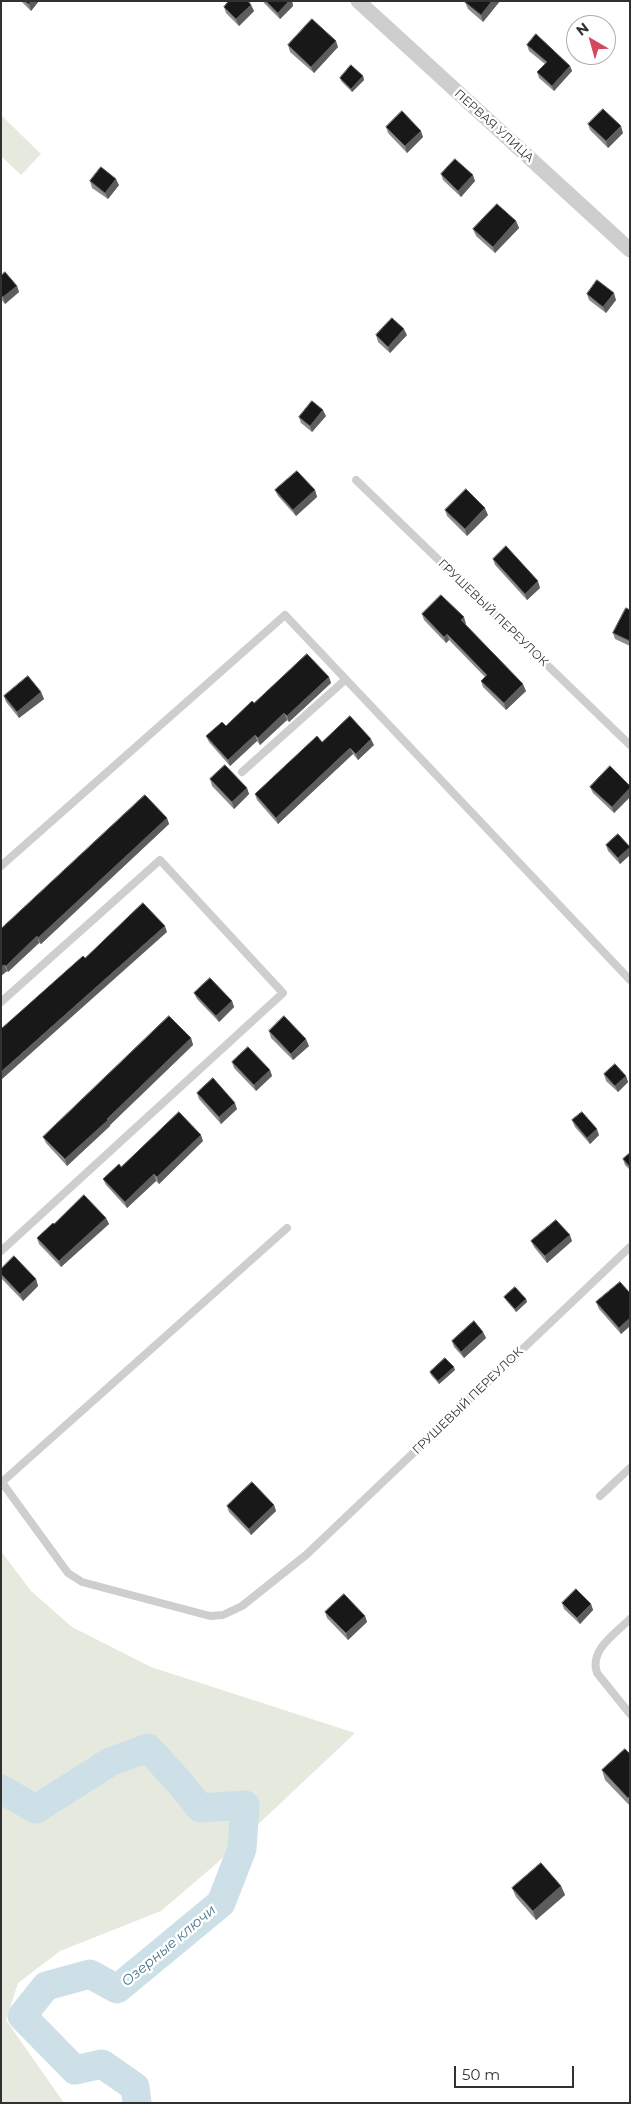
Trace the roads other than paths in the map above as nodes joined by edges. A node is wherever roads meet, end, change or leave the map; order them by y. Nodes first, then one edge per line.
1 (358, 1) edge
2 (630, 250) edge
3 (356, 480) dead end
4 (346, 680) junction
5 (630, 745) edge
6 (242, 772) dead end
7 (1, 866) edge
8 (630, 980) edge
9 (1, 1002) edge
10 (287, 1228) dead end
11 (630, 1247) edge
12 (1, 1251) edge
13 (630, 1468) edge
14 (2, 1481) edge
15 (600, 1496) dead end
16 (630, 1619) edge
17 (630, 1714) edge

1 - 2 street, ПЕРВАЯ УЛИЦА
3 - 5 lane, ГРУШЕВЫЙ ПЕРЕУЛОК
4 - 6 lane
4 - 7 lane
4 - 8 lane
9 - 12 lane
10 - 14 lane
11 - 14 lane, ГРУШЕВЫЙ ПЕРЕУЛОК
13 - 15 lane
16 - 17 lane

